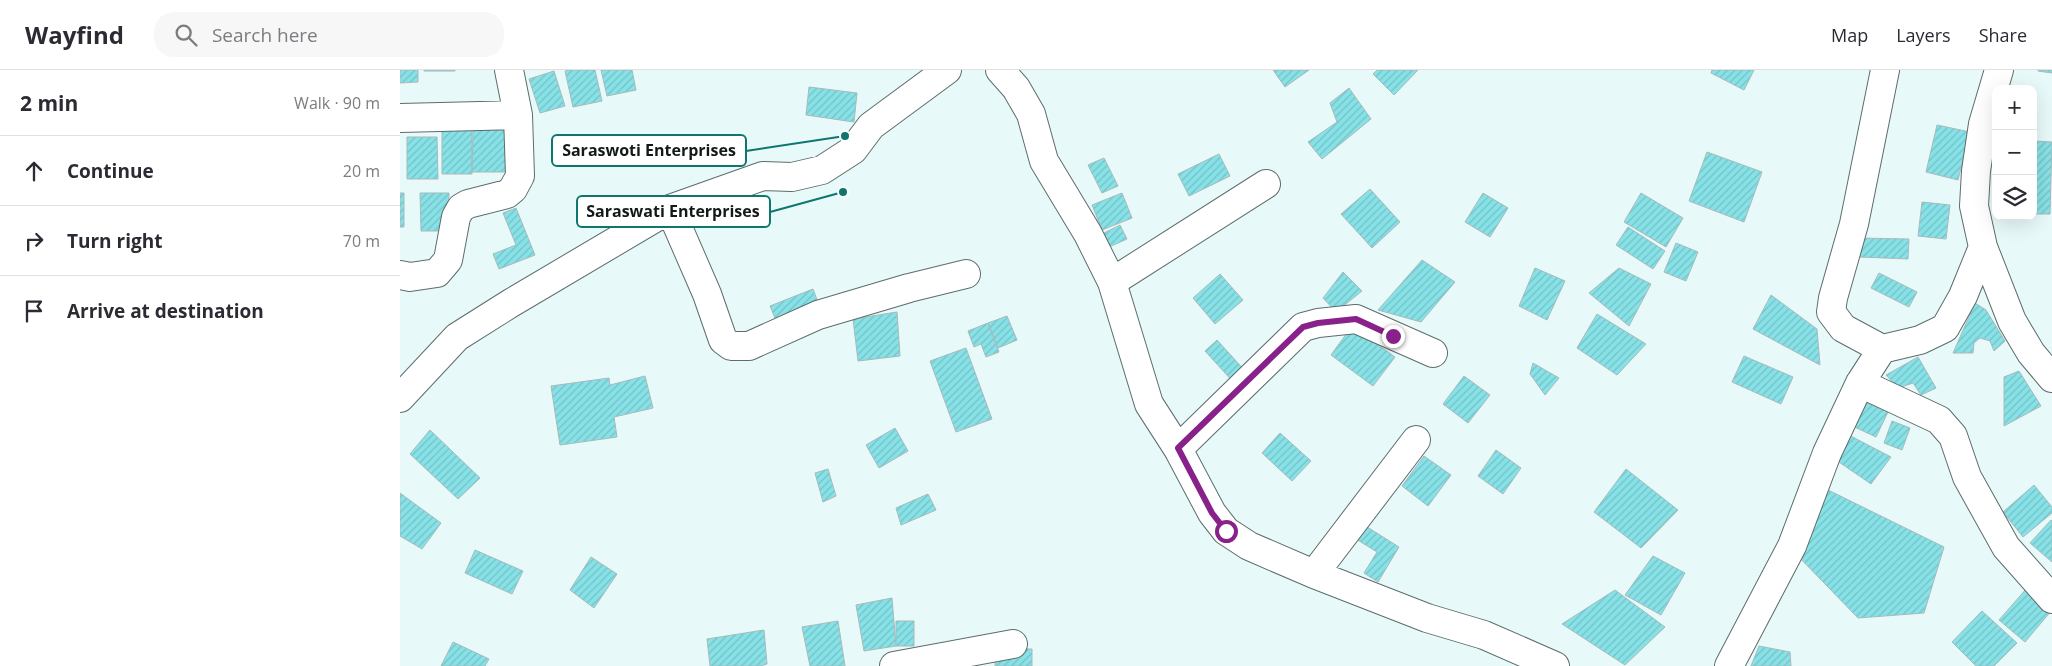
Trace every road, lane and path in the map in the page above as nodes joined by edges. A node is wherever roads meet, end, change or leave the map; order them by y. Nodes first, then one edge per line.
1 (509, 70) edge
2 (947, 70) edge
3 (1000, 70) edge
4 (1885, 70) edge
5 (1999, 70) edge
6 (518, 115) junction
7 (400, 118) edge
8 (1266, 184) dead end
9 (670, 209) junction
10 (1983, 247) junction
11 (966, 274) dead end
12 (400, 275) edge
13 (1112, 282) junction
14 (1882, 349) junction
15 (1434, 353) dead end
16 (2052, 378) edge
17 (1860, 383) junction
18 (400, 398) edge
19 (1416, 440) dead end
20 (1178, 448) junction
21 (1314, 574) junction
22 (2052, 599) edge
23 (1013, 644) dead end
24 (894, 666) edge
25 (1555, 666) edge
26 (1729, 666) edge

1 - 6 street
2 - 9 street
3 - 13 street
4 - 14 street
5 - 10 street
6 - 7 street
6 - 12 street
8 - 13 street
9 - 11 street
9 - 18 street
10 - 14 street
10 - 16 street
13 - 20 street
14 - 17 street
15 - 20 street
17 - 22 street
17 - 26 street
19 - 21 street
20 - 21 street
21 - 25 street
23 - 24 street

